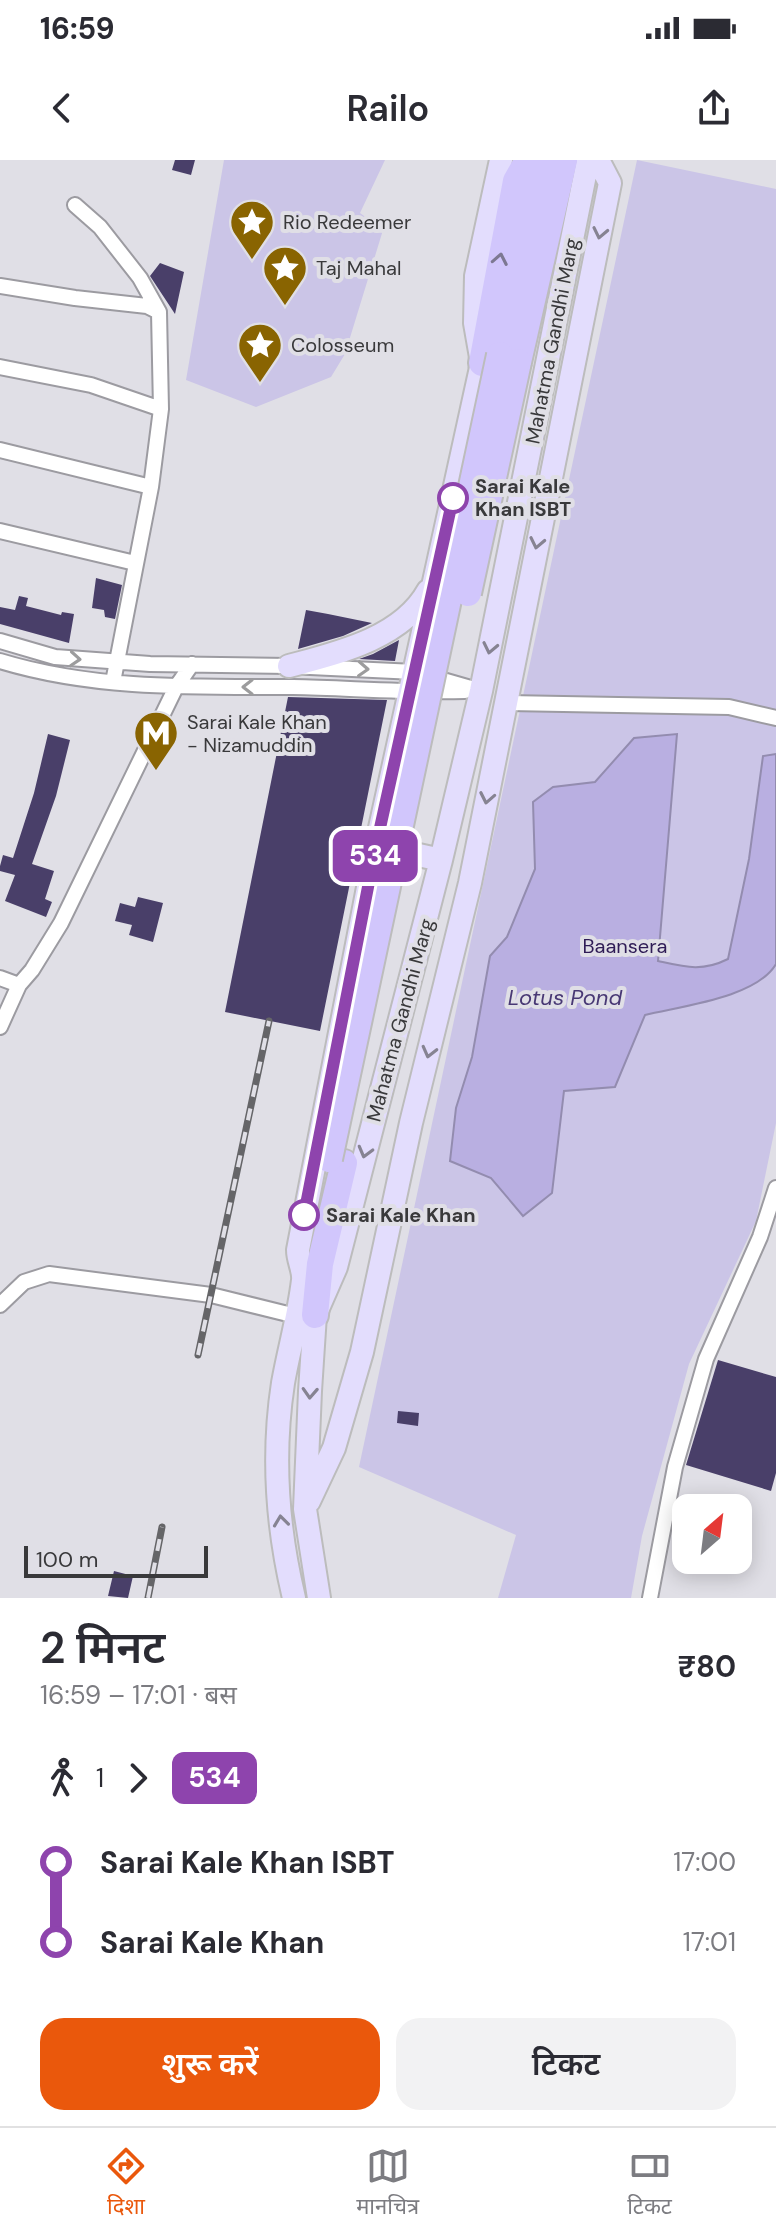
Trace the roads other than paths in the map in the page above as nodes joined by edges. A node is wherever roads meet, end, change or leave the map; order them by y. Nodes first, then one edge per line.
1 (501, 160) edge
2 (528, 160) edge
3 (539, 160) edge
4 (564, 160) edge
5 (588, 160) edge
6 (598, 160) edge
7 (75, 205) dead end
8 (530, 263) junction
9 (0, 286) edge
10 (159, 312) junction
11 (482, 363) junction
12 (0, 367) edge
13 (161, 409) junction
14 (0, 450) edge
15 (151, 487) junction
16 (449, 517) junction
17 (0, 531) edge
18 (515, 531) junction
19 (135, 563) junction
20 (435, 579) junction
21 (0, 641) edge
22 (0, 661) edge
23 (119, 662) junction
24 (192, 664) junction
25 (289, 666) junction
26 (113, 682) junction
27 (413, 682) junction
28 (176, 687) junction
29 (481, 691) junction
30 (505, 703) junction
31 (776, 718) edge
32 (376, 846) junction
33 (441, 860) junction
34 (0, 978) edge
35 (19, 985) junction
36 (0, 1027) edge
37 (336, 1161) junction
38 (776, 1188) edge
39 (304, 1276) junction
40 (0, 1305) edge
41 (305, 1316) junction
42 (305, 1509) junction
43 (294, 1598) edge
44 (319, 1598) edge
45 (650, 1598) edge

1 - 11 main road, Mahatma Gandhi Marg
11 -> 2 highway
3 - 8 highway
4 - 8 highway
5 - 18 main road, Mahatma Gandhi Marg
6 -> 30 main road
7 - 10 street
8 - 37 highway, bridge
9 - 10 street
10 - 13 street
11 - 16 main road, Mahatma Gandhi Marg
12 - 13 street
13 - 15 street
14 - 15 street
15 - 19 street
16 - 18 main road
16 - 20 main road, Mahatma Gandhi Marg
17 - 19 street
18 -> 29 main road, Mahatma Gandhi Marg
19 - 23 street
20 - 25 main road
20 - 27 main road, Mahatma Gandhi Marg
21 -> 23 street
22 - 26 street
23 - 24 street
23 - 26 street
24 - 25 street
24 - 28 street
25 -> 27 street
26 - 28 street
27 -> 28 street
27 - 29 street
27 - 29 street
27 - 32 main road, Mahatma Gandhi Marg
28 - 35 street
29 - 33 main road, Mahatma Gandhi Marg
30 - 31 street
30 -> 42 main road
32 - 33 main road
32 - 39 main road, Mahatma Gandhi Marg
33 -> 41 main road, Mahatma Gandhi Marg
34 - 35 street
35 - 36 street
37 - 39 highway
37 - 41 highway
38 - 45 street
39 - 41 main road, Mahatma Gandhi Marg
40 - 41 street
41 -> 42 main road, Mahatma Gandhi Marg
43 -> 41 main road, Mahatma Gandhi Marg
42 - 44 main road, Mahatma Gandhi Marg

